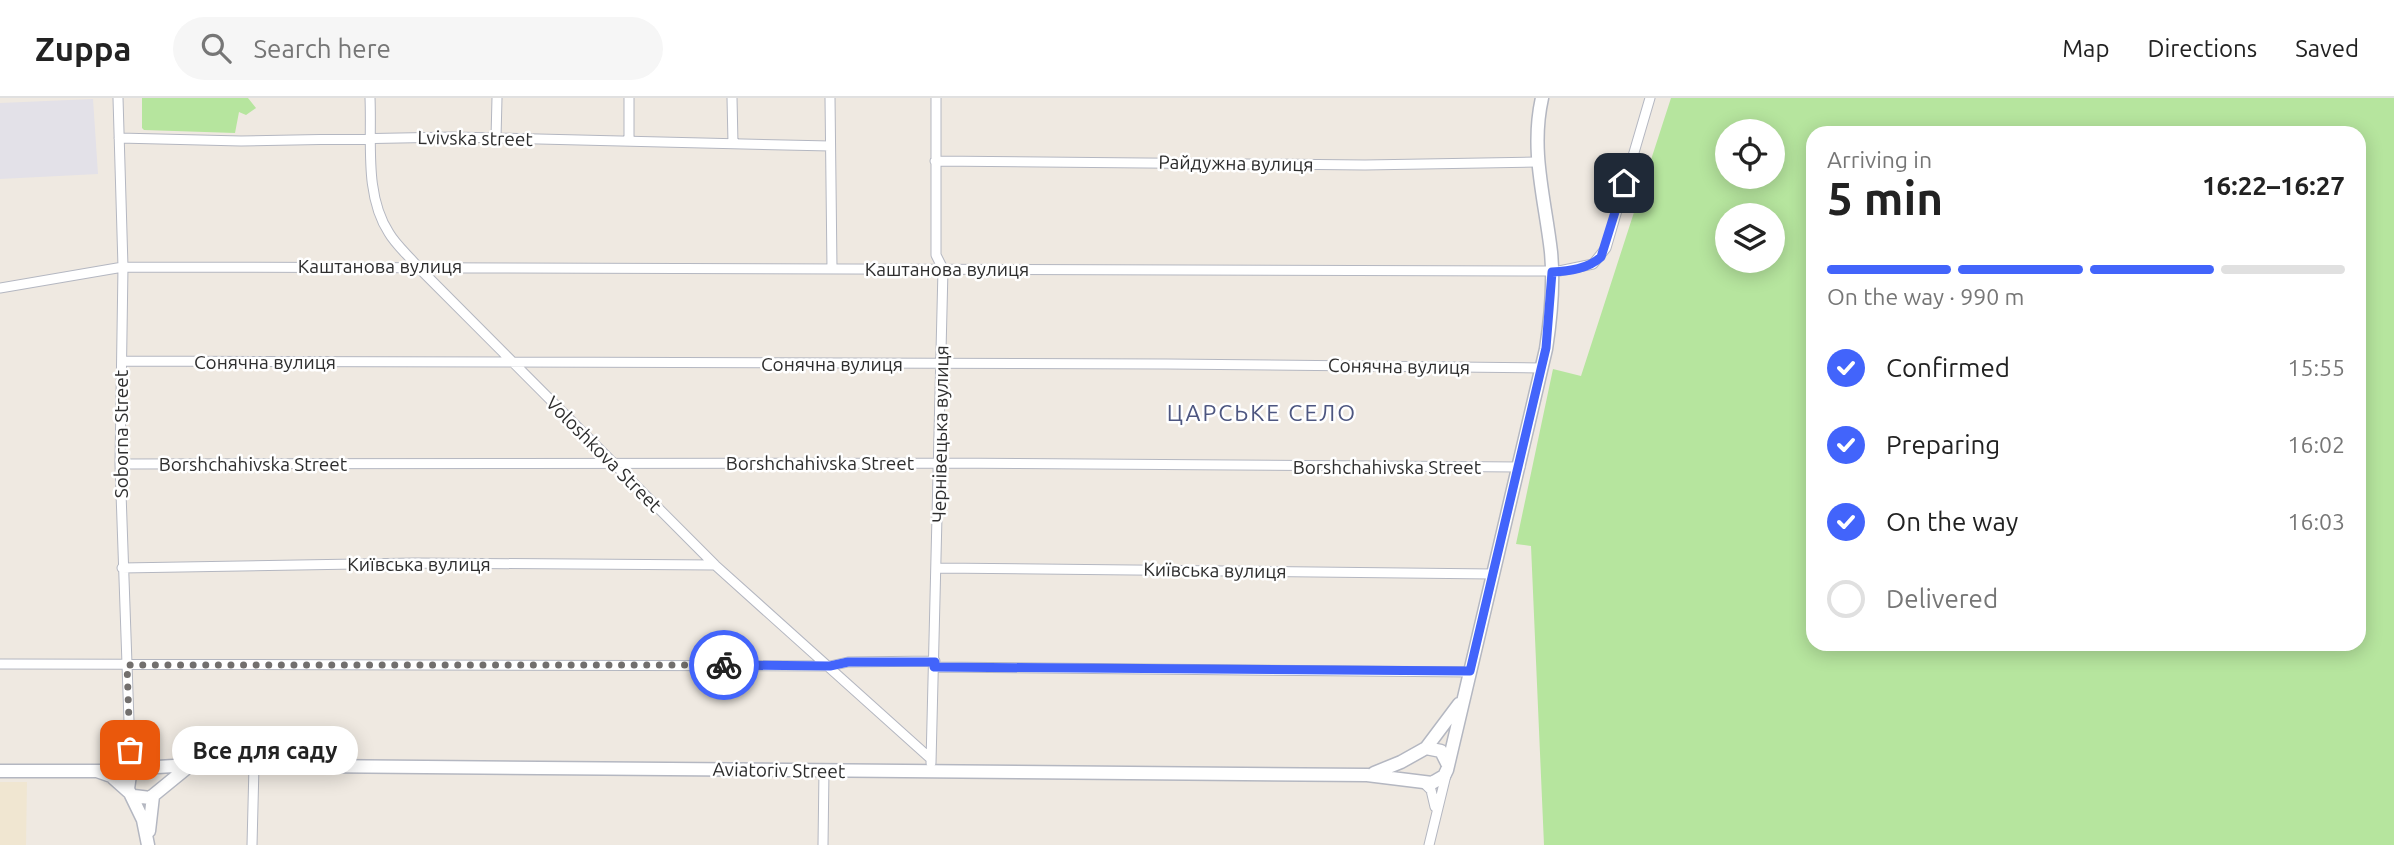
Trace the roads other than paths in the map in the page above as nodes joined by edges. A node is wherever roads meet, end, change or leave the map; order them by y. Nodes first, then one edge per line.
1 (118, 98) edge
2 (370, 98) edge
3 (497, 98) edge
4 (629, 98) edge
5 (732, 98) edge
6 (830, 98) edge
7 (936, 98) edge
8 (1542, 98) edge
9 (1650, 98) edge
10 (372, 137) junction
11 (119, 138) junction
12 (496, 138) junction
13 (629, 141) junction
14 (733, 143) junction
15 (830, 146) junction
16 (935, 161) junction
17 (1536, 162) junction
18 (417, 266) junction
19 (123, 267) junction
20 (832, 268) junction
21 (943, 269) junction
22 (1552, 272) junction
23 (0, 288) edge
24 (122, 360) junction
25 (514, 364) junction
26 (941, 364) junction
27 (1542, 368) junction
28 (613, 463) junction
29 (939, 463) junction
30 (120, 464) junction
31 (1520, 467) junction
32 (715, 565) junction
33 (122, 568) junction
34 (937, 568) junction
35 (1493, 574) junction
36 (0, 664) edge
37 (935, 664) junction
38 (127, 665) junction
39 (830, 666) junction
40 (1470, 671) junction
41 (1463, 698) junction
42 (1422, 749) junction
43 (191, 765) junction
44 (254, 766) junction
45 (931, 766) junction
46 (1447, 767) junction
47 (94, 769) junction
48 (138, 770) junction
49 (824, 770) junction
50 (0, 771) edge
51 (1367, 775) junction
52 (1421, 781) junction
53 (154, 794) junction
54 (132, 795) junction
55 (1436, 816) junction
56 (148, 845) edge
57 (252, 845) edge
58 (822, 845) edge
59 (1429, 845) edge

1 - 11 street, Soborna Street
2 - 10 street, Voloshkova Street
3 - 12 street
4 - 13 street
5 - 14 street
6 - 15 street
7 - 16 street, Чернівецька вулиця
8 - 17 main road
9 - 22 street, Каштанова вулиця
10 - 11 street, Lvivska street
10 - 12 street, Lvivska street
10 - 18 street, Voloshkova Street
11 - 19 street, Soborna Street
12 - 13 street, Lvivska street
13 - 14 street, Lvivska street
14 - 15 street, Lvivska street
15 - 20 street
16 - 17 street, Райдужна вулиця
16 - 21 street, Чернівецька вулиця
17 - 22 main road
18 - 19 street, Каштанова вулиця
18 - 20 street, Каштанова вулиця
18 - 25 street, Voloshkova Street
19 - 23 street, Каштанова вулиця
19 - 24 street, Soborna Street
20 - 21 street, Каштанова вулиця
21 - 22 street, Каштанова вулиця
21 - 26 street, Чернівецька вулиця
22 - 27 main road
24 - 25 street, Сонячна вулиця
24 - 30 street, Soborna Street
25 - 26 street, Сонячна вулиця
25 - 28 street, Voloshkova Street
26 - 27 street, Сонячна вулиця
26 - 29 street, Чернівецька вулиця
27 - 31 main road
28 - 29 street, Borshchahivska Street
28 - 30 street, Borshchahivska Street
28 - 32 street, Voloshkova Street
29 - 31 street, Borshchahivska Street
29 - 34 street, Чернівецька вулиця
30 - 33 street, Soborna Street
31 - 35 main road
32 - 33 street, Київська вулиця
32 - 39 street, Voloshkova Street
33 - 38 street, Soborna Street
34 - 35 street, Київська вулиця
34 - 37 street, Чернівецька вулиця
35 - 40 main road
36 - 38 street
37 - 39 street
37 - 40 street
37 - 45 street, Чернівецька вулиця
38 - 39 street
38 - 48 street, Soborna Street
39 - 45 street, Voloshkova Street
40 - 41 main road
41 - 42 main road
41 - 46 main road
42 - 46 main road
42 - 51 main road, Aviatoriv Street
42 - 52 main road
43 - 44 main road, Aviatoriv Street
43 - 48 main road, Aviatoriv Street
43 - 53 main road
44 - 49 main road, Aviatoriv Street
44 - 57 street
45 - 49 main road, Aviatoriv Street
45 - 51 main road, Aviatoriv Street
46 - 52 main road
46 - 55 street
47 - 48 main road, Aviatoriv Street
47 - 50 main road, Aviatoriv Street
47 - 54 main road
48 - 53 main road
48 - 54 main road
49 - 58 street
51 - 52 main road, Aviatoriv Street
52 - 55 street
53 - 54 main road
53 - 56 main road
54 - 56 main road
55 - 59 street

